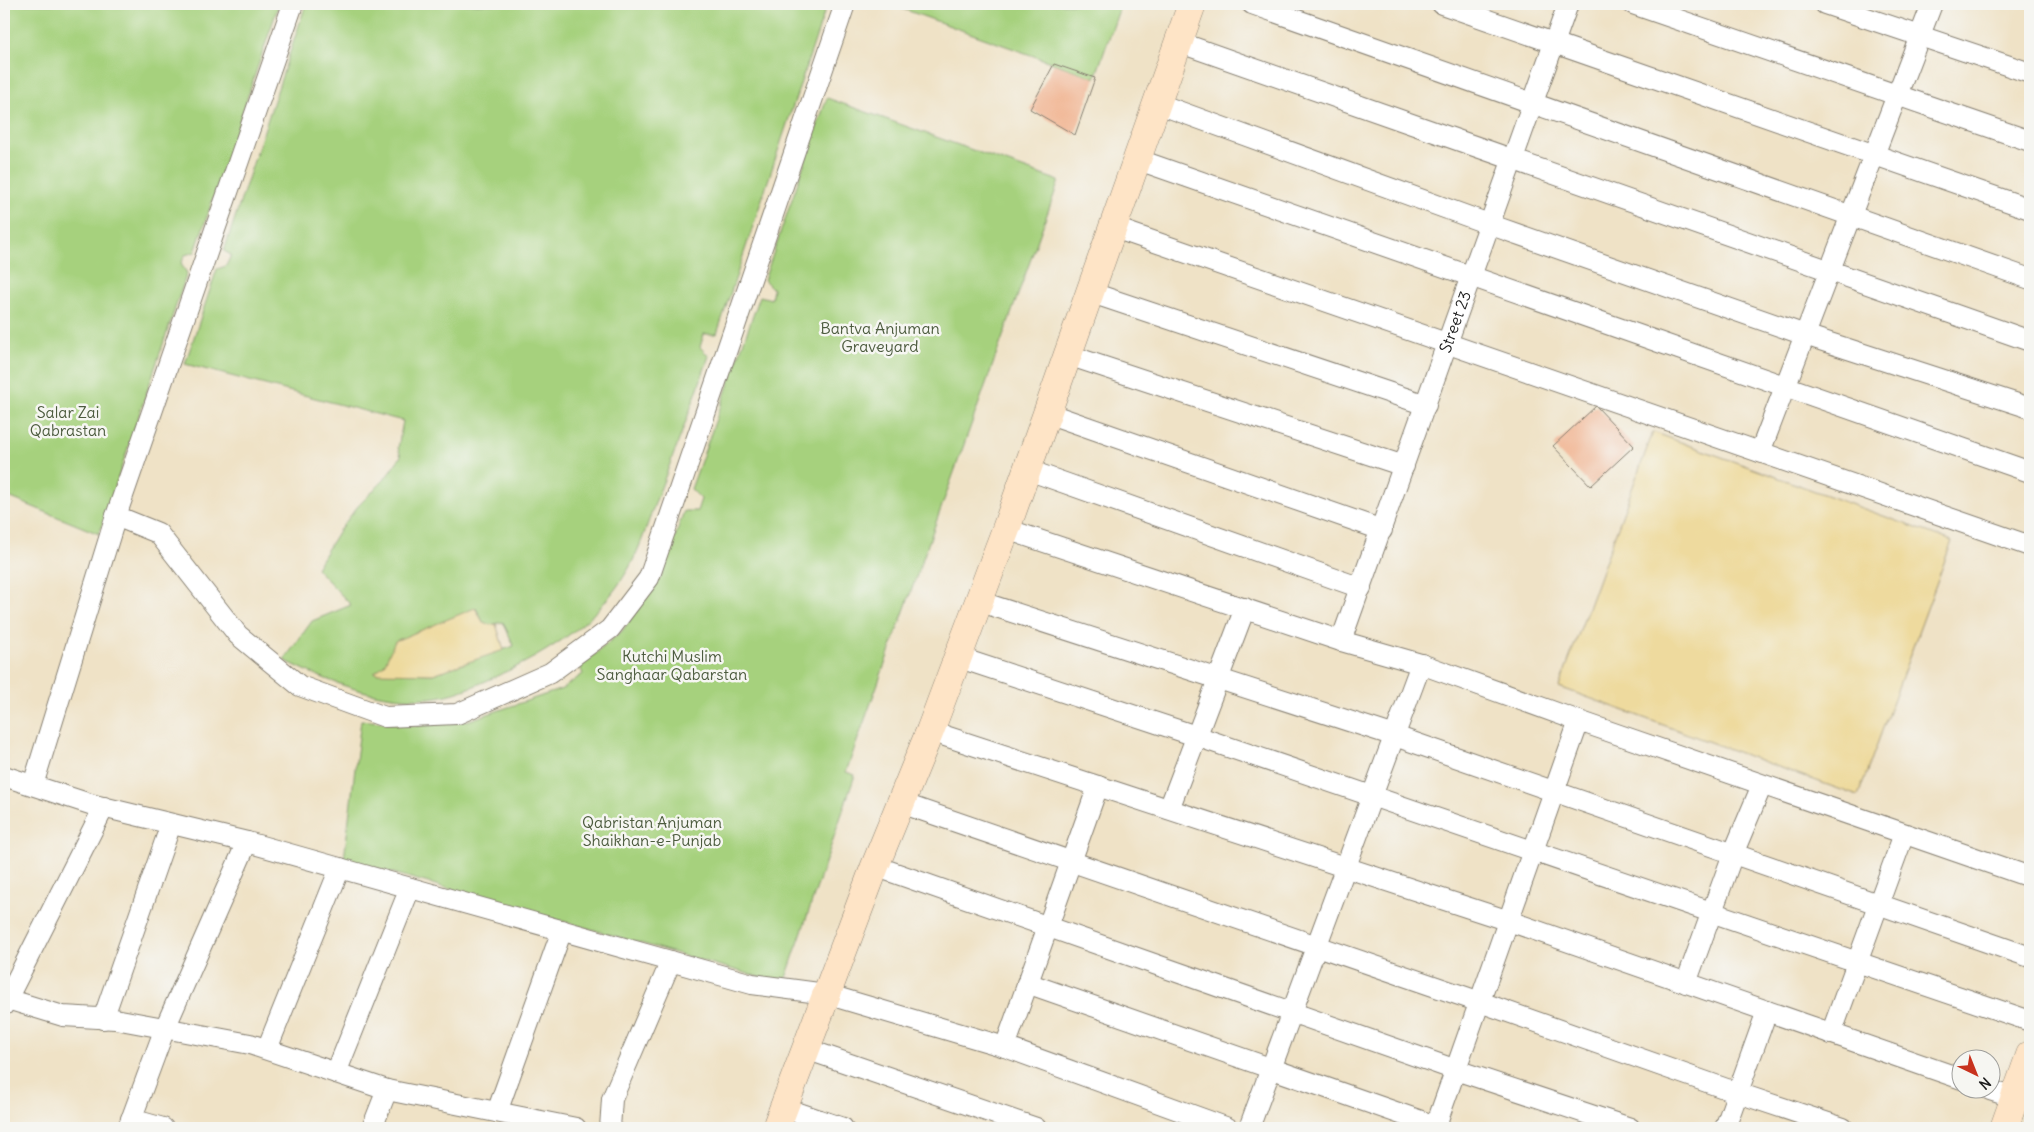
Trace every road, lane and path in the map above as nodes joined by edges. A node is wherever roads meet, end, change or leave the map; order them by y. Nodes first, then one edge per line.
1 (293, 4) edge
2 (845, 4) edge
3 (1192, 4) edge
4 (1252, 4) edge
5 (1442, 4) edge
6 (1568, 4) edge
7 (1633, 4) edge
8 (1825, 4) edge
9 (1932, 4) edge
10 (1920, 36) junction
11 (1178, 42) junction
12 (1554, 43) junction
13 (2030, 73) edge
14 (1897, 95) junction
15 (1156, 103) junction
16 (1533, 103) junction
17 (2030, 141) edge
18 (1874, 155) junction
19 (1136, 159) junction
20 (1513, 160) junction
21 (2030, 209) edge
22 (1851, 216) junction
23 (1489, 223) junction
24 (1112, 227) junction
25 (1830, 271) junction
26 (1471, 277) junction
27 (2030, 280) edge
28 (1090, 292) junction
29 (1805, 335) junction
30 (2030, 341) edge
31 (1448, 343) junction
32 (1068, 355) junction
33 (1786, 387) junction
34 (1426, 405) junction
35 (2030, 408) edge
36 (1048, 413) junction
37 (1760, 452) junction
38 (1404, 466) junction
39 (1028, 470) junction
40 (2030, 472) edge
41 (116, 516) junction
42 (1006, 529) junction
43 (1382, 530) junction
44 (2030, 546) edge
45 (1361, 588) junction
46 (978, 601) junction
47 (1245, 608) junction
48 (1341, 641) junction
49 (957, 657) junction
50 (1422, 664) junction
51 (1218, 678) junction
52 (1579, 721) junction
53 (930, 731) junction
54 (1196, 736) junction
55 (1395, 736) junction
56 (4, 776) edge
57 (33, 785) junction
58 (1762, 785) junction
59 (1098, 786) junction
60 (1553, 792) junction
61 (1372, 797) junction
62 (902, 803) junction
63 (104, 807) junction
64 (1169, 809) junction
65 (171, 824) junction
66 (1904, 834) junction
67 (247, 842) junction
68 (1533, 851) junction
69 (1733, 854) junction
70 (1071, 863) junction
71 (875, 866) junction
72 (340, 868) junction
73 (1346, 868) junction
74 (2030, 877) edge
75 (410, 888) junction
76 (1878, 904) junction
77 (1712, 912) junction
78 (1509, 921) junction
79 (1047, 926) junction
80 (562, 930) junction
81 (1317, 946) junction
82 (2030, 957) edge
83 (671, 961) junction
84 (1857, 962) junction
85 (1027, 983) junction
86 (1686, 983) junction
87 (826, 994) junction
88 (4, 1001) edge
89 (1480, 1002) junction
90 (1292, 1012) junction
91 (1767, 1012) junction
92 (104, 1019) junction
93 (2030, 1022) edge
94 (165, 1028) junction
95 (1831, 1034) junction
96 (1005, 1048) junction
97 (267, 1049) junction
98 (806, 1049) junction
99 (2030, 1055) edge
100 (1271, 1070) junction
101 (1456, 1070) junction
102 (336, 1073) junction
103 (1952, 1076) edge
104 (387, 1090) junction
105 (1738, 1094) junction
106 (2002, 1094) edge
107 (497, 1112) junction
108 (780, 1118) edge
109 (129, 1123) edge
110 (1623, 1127) edge
111 (163, 1128) edge
112 (372, 1128) edge
113 (576, 1128) edge
114 (610, 1128) edge
115 (843, 1128) edge
116 (1036, 1128) edge
117 (1228, 1128) edge
118 (1249, 1128) edge
119 (1437, 1128) edge
120 (1725, 1128) edge
121 (1843, 1128) edge
122 (2004, 1128) edge

1 - 41 street
2 - 41 street
3 - 11 street
4 - 16 street
5 - 12 street
6 - 12 street, Street 23
7 - 14 street
8 - 10 street
9 - 10 street
10 - 13 street
10 - 14 street
11 - 15 street
11 - 20 street
12 - 16 street, Street 23
12 - 18 street
14 - 17 street
14 - 18 street
15 - 19 street
15 - 23 street
16 - 20 street, Street 23
16 - 22 street
18 - 21 street
18 - 22 street
19 - 24 street
19 - 26 street
20 - 23 street, Street 23
20 - 25 street
22 - 25 street
22 - 27 street
23 - 26 street, Street 23
23 - 29 street
24 - 28 street
24 - 31 street
25 - 29 street
25 - 30 street
26 - 31 street, Street 23
26 - 33 street
28 - 32 street
28 - 34 street
29 - 33 street
29 - 35 street
31 - 34 street, Street 23
31 - 37 street
32 - 36 street
32 - 38 street
33 - 37 street
33 - 40 street
34 - 38 street, Street 23
36 - 39 street
36 - 43 street
37 - 44 street
38 - 43 street, Street 23
39 - 42 street
39 - 45 street
41 - 57 street
42 - 46 street
42 - 47 street
43 - 45 street, Street 23
45 - 48 street, Street 23
46 - 49 street
46 - 51 street
47 - 48 street
47 - 51 street
48 - 50 street
49 - 53 street
49 - 54 street
50 - 52 street
50 - 55 street
51 - 54 street
51 - 55 street
52 - 58 street
52 - 60 street
53 - 59 street
53 - 62 street
54 - 61 street
54 - 64 street
55 - 60 street
55 - 61 street
56 - 57 street
57 - 63 street
58 - 66 street
58 - 69 street
59 - 64 street
59 - 70 street
60 - 68 street
60 - 69 street
61 - 68 street
61 - 73 street
62 - 70 street
62 - 71 street
63 - 65 street
63 - 88 street
64 - 73 street
65 - 67 street
65 - 92 street
66 - 74 street
66 - 76 street
67 - 72 street
67 - 94 street
68 - 77 street
68 - 78 street
69 - 76 street
69 - 77 street
70 - 79 street
70 - 81 street
71 - 79 street
71 - 87 street
72 - 75 street
72 - 97 street
73 - 78 street
73 - 81 street
75 - 80 street
75 - 102 street
76 - 82 street
76 - 84 street
77 - 84 street
77 - 86 street
78 - 86 street
78 - 89 street
79 - 85 street
79 - 90 street
80 - 83 street
80 - 107 street
81 - 89 street
81 - 90 street
83 - 87 street
83 - 114 street
84 - 93 street
84 - 95 street
85 - 96 street
85 - 100 street
86 - 91 street
87 - 96 street
87 - 98 street
88 - 92 street
89 - 101 street
89 - 105 street
90 - 100 street
90 - 101 street
91 - 95 street
91 - 105 street
92 - 94 street
94 - 97 street
94 - 109 street
95 - 103 street
96 - 117 street
97 - 102 street
98 - 108 street
98 - 116 street
99 - 106 street
100 - 118 street
100 - 119 street
101 - 110 street
101 - 119 street
102 - 104 street
104 - 107 street
104 - 112 street
105 - 120 street
105 - 121 street
106 - 122 street
107 - 113 street
108 - 115 street
109 - 111 street

